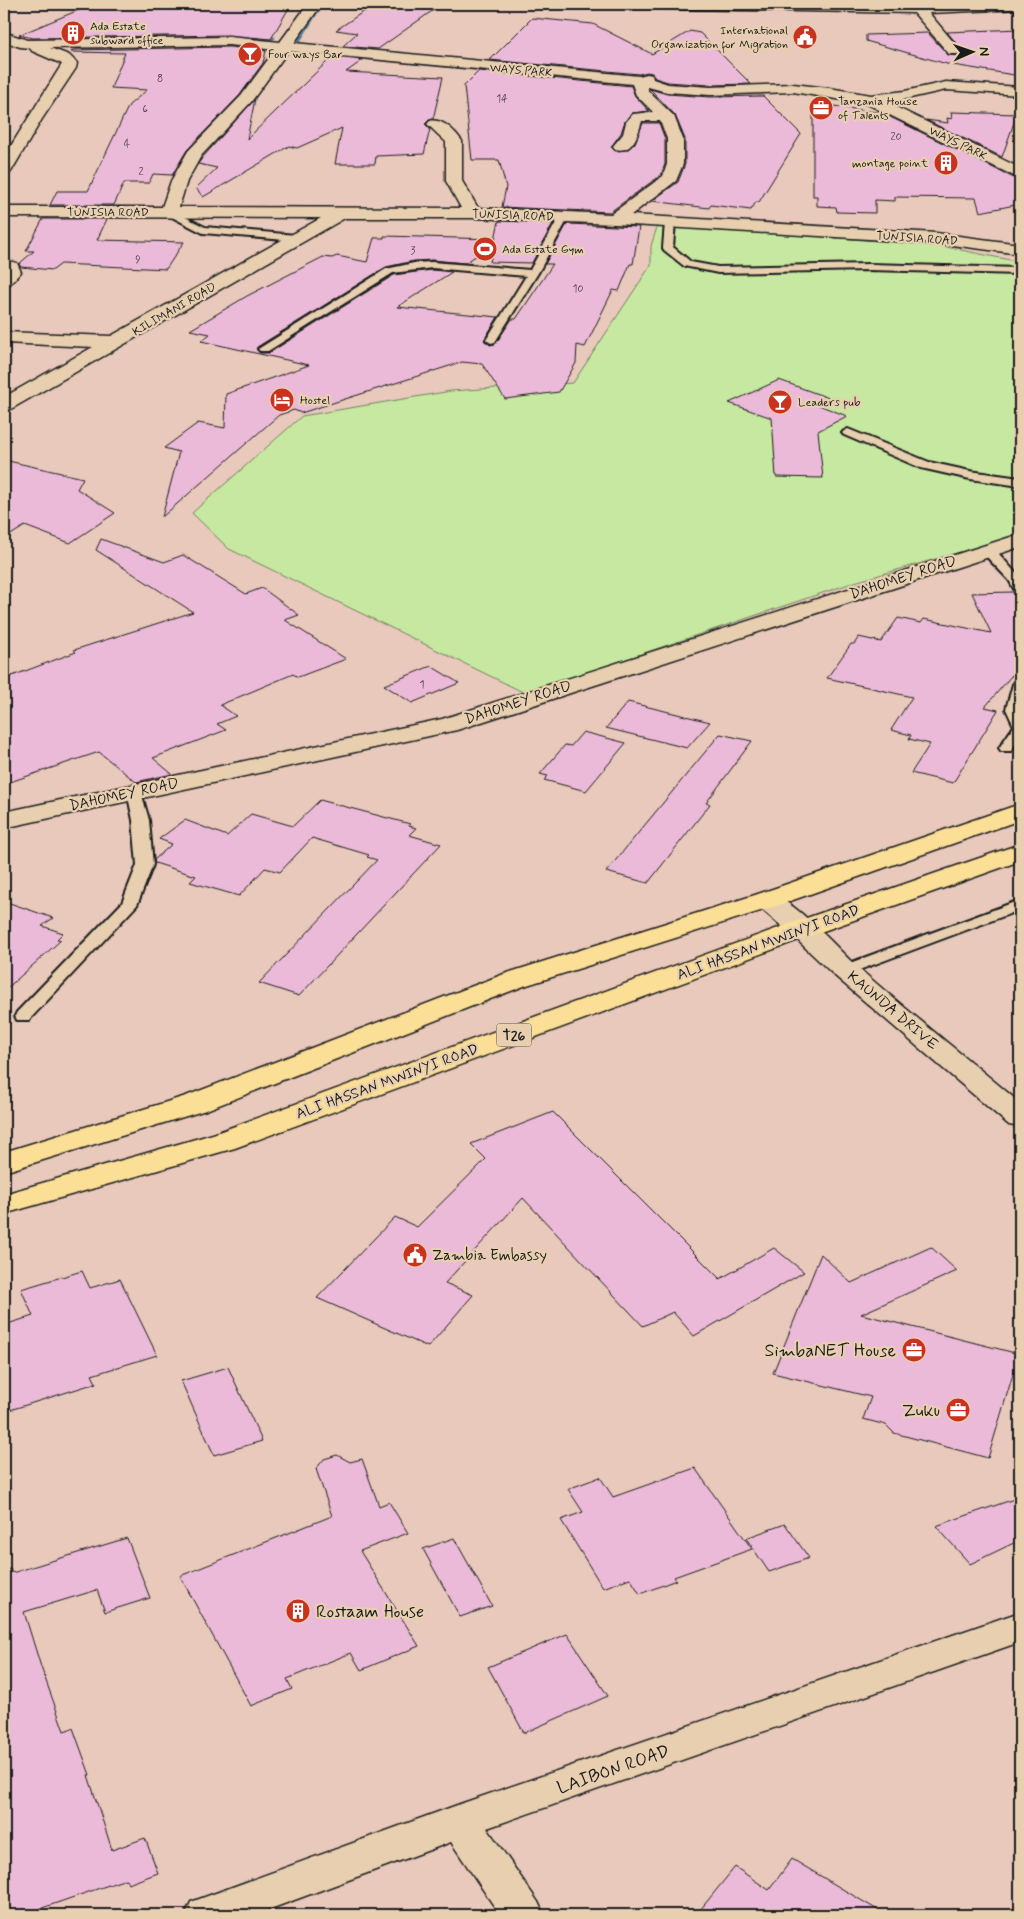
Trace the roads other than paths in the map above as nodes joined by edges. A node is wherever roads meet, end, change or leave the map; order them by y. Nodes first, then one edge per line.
1 (315, 4) edge
2 (625, 4) edge
3 (1020, 4) edge
4 (918, 9) junction
5 (4, 36) edge
6 (25, 44) junction
7 (283, 46) junction
8 (4, 49) edge
9 (954, 51) dead end
10 (639, 80) junction
11 (1020, 91) edge
12 (871, 100) junction
13 (666, 116) junction
14 (435, 124) dead end
15 (621, 146) dead end
16 (983, 155) junction
17 (1020, 169) edge
18 (4, 170) edge
19 (1020, 174) edge
20 (343, 211) junction
21 (4, 212) edge
22 (170, 212) junction
23 (472, 213) junction
24 (564, 216) junction
25 (615, 219) junction
26 (670, 222) junction
27 (296, 238) junction
28 (1020, 249) edge
29 (4, 265) edge
30 (1020, 271) edge
31 (533, 272) junction
32 (4, 280) edge
33 (4, 337) edge
34 (491, 340) dead end
35 (117, 342) junction
36 (264, 349) dead end
37 (4, 405) edge
38 (848, 433) dead end
39 (1020, 482) edge
40 (1020, 540) edge
41 (988, 550) junction
42 (1020, 588) edge
43 (1020, 684) edge
44 (1020, 724) edge
45 (1020, 728) edge
46 (1006, 748) dead end
47 (134, 792) junction
48 (1020, 812) edge
49 (4, 820) edge
50 (1020, 852) edge
51 (767, 900) junction
52 (1020, 905) edge
53 (826, 952) junction
54 (23, 1016) dead end
55 (1020, 1118) edge
56 (4, 1162) edge
57 (4, 1204) edge
58 (1020, 1627) edge
59 (460, 1821) junction
60 (206, 1915) edge
61 (523, 1915) edge

1 - 7 street
2 - 4 street
3 - 4 street
4 - 9 street
5 - 6 street, WAYS PARK
6 - 7 street, WAYS PARK
6 - 8 street
6 - 18 street
7 - 10 street, WAYS PARK
7 - 22 street
10 - 12 street, WAYS PARK
10 - 13 street
11 - 12 street
12 - 16 street, WAYS PARK
13 - 15 street
13 - 25 street
14 - 23 street
16 - 17 street
16 - 19 street, WAYS PARK
20 - 22 street, TUNISIA ROAD
20 - 23 street, TUNISIA ROAD
20 - 27 street, KILIMANI ROAD
21 - 22 street, TUNISIA ROAD
22 - 27 lane
23 - 24 street, TUNISIA ROAD
24 - 25 street, TUNISIA ROAD
24 - 31 lane
25 - 26 street, TUNISIA ROAD
26 - 28 street, TUNISIA ROAD
26 - 30 lane
27 - 35 street, KILIMANI ROAD
29 - 32 street
31 - 34 lane
31 - 36 lane
33 - 35 street
35 - 37 street, KILIMANI ROAD
38 - 39 lane
40 - 41 street, DAHOMEY ROAD
41 - 42 lane
41 - 47 street, DAHOMEY ROAD
43 - 44 lane
45 - 46 lane
47 - 49 street, DAHOMEY ROAD
47 - 54 lane
48 - 51 highway
50 - 53 highway, ALI HASSAN MWINYI ROAD / T26
51 - 53 street, KAUNDA DRIVE
51 - 56 highway
52 - 53 lane
53 - 55 street, KAUNDA DRIVE
53 - 57 highway, ALI HASSAN MWINYI ROAD / T26
58 - 59 street, LAIBON ROAD
59 - 60 street, LAIBON ROAD
59 - 61 street

